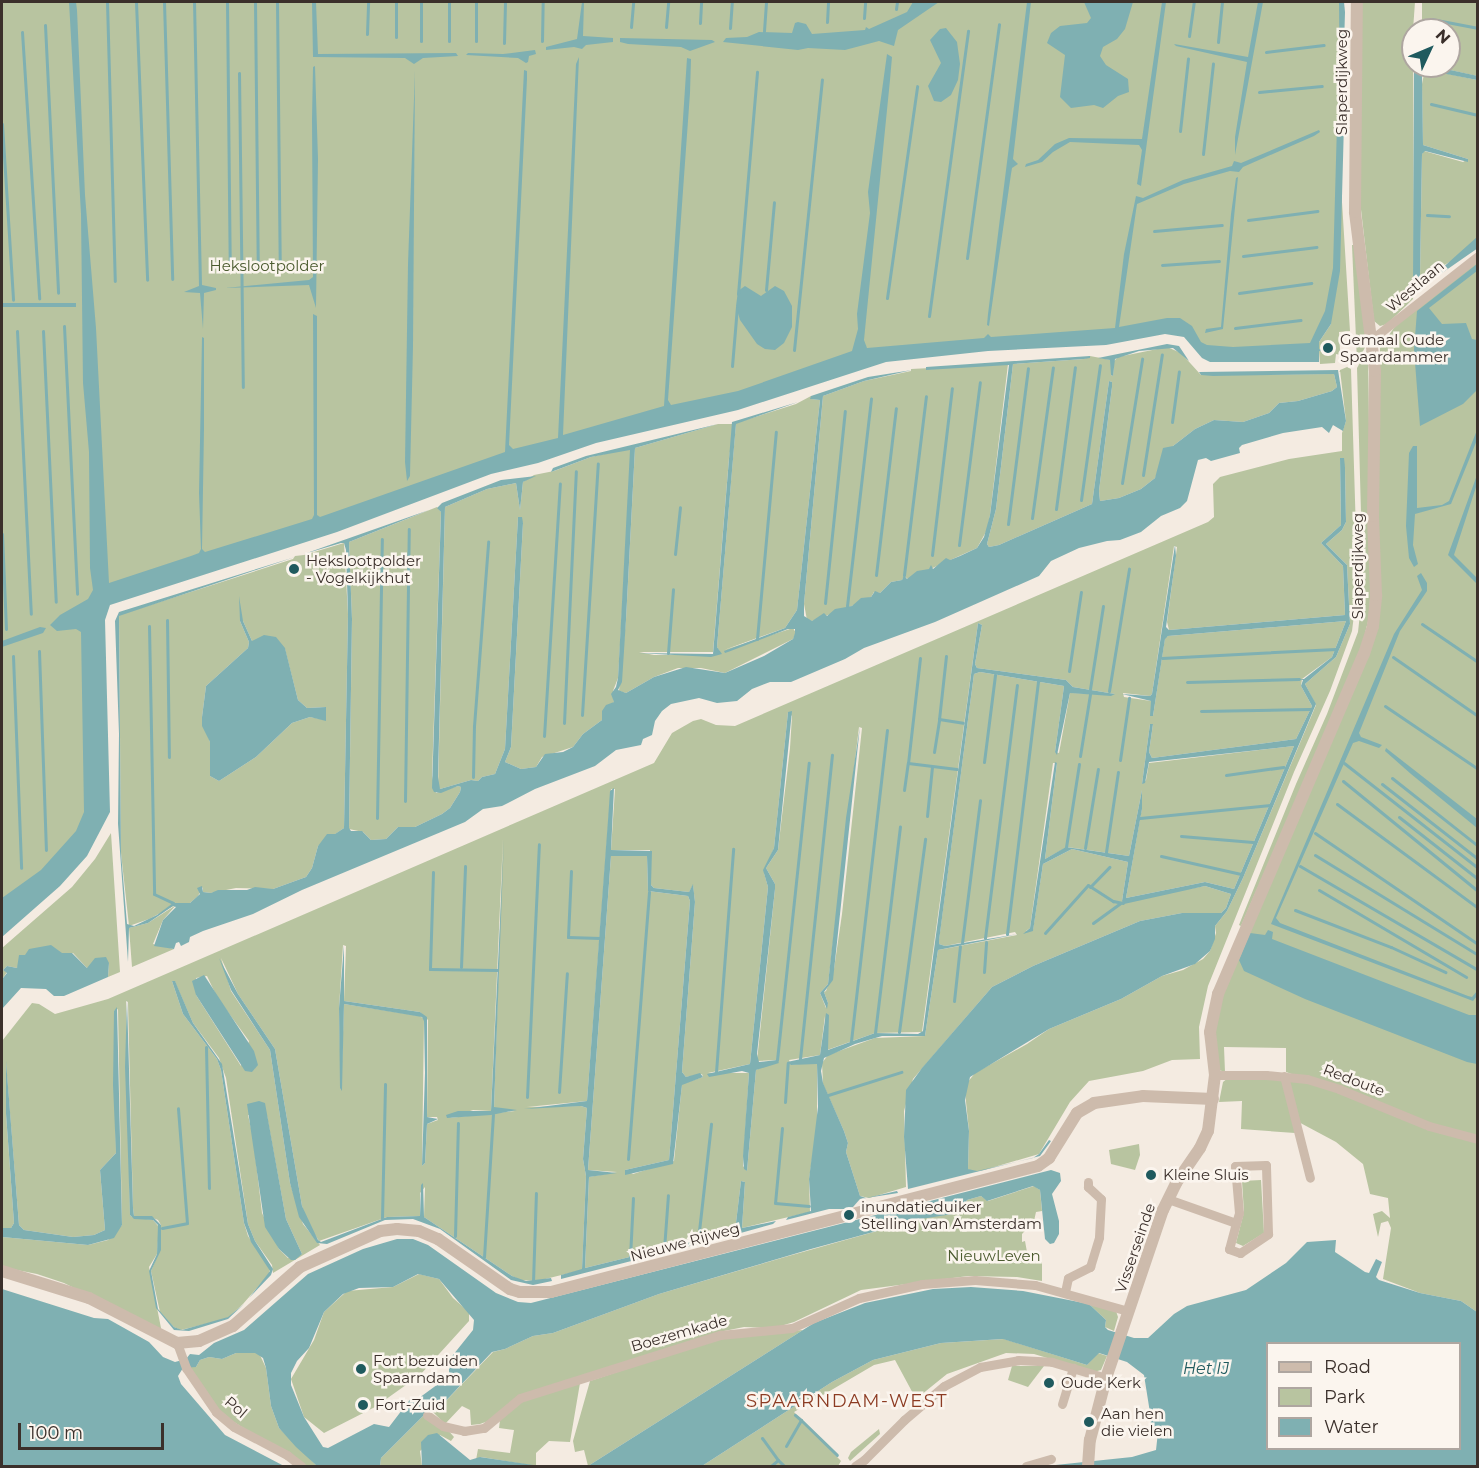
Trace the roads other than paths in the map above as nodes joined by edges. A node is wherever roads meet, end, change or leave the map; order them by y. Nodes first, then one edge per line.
1 (1357, 2) edge
2 (1478, 256) edge
3 (1372, 339) junction
4 (1215, 1075) junction
5 (1284, 1076) junction
6 (1213, 1099) junction
7 (1478, 1139) edge
8 (1310, 1178) dead end
9 (1088, 1182) dead end
10 (1168, 1199) junction
11 (1236, 1223) junction
12 (2, 1271) edge
13 (1065, 1292) junction
14 (1128, 1311) junction
15 (177, 1343) junction
16 (1073, 1368) junction
17 (1108, 1372) junction
18 (1062, 1404) dead end
19 (427, 1415) dead end
20 (1051, 1459) dead end
21 (1088, 1464) edge
22 (301, 1467) edge
23 (855, 1467) edge
24 (1026, 1467) edge

1 - 3 street, Slaperdijkweg
2 - 3 street, Westlaan
3 - 4 street, Slaperdijkweg
4 - 5 street, Redoute
4 - 6 street, Slaperdijkweg
5 - 7 street, Redoute
5 - 8 street
6 - 10 street, Visserseinde
6 - 15 street, Nieuwe Rijweg
9 - 13 street
10 - 11 street
10 - 14 street, Visserseinde
11 - 11 street
12 - 15 street
13 - 14 street, Boezemkade
13 - 19 street, Boezemkade
14 - 17 street, Visserseinde
15 - 22 street, Pol
16 - 17 street
16 - 18 street
16 - 23 street
17 - 21 street, Visserseinde
20 - 24 street

